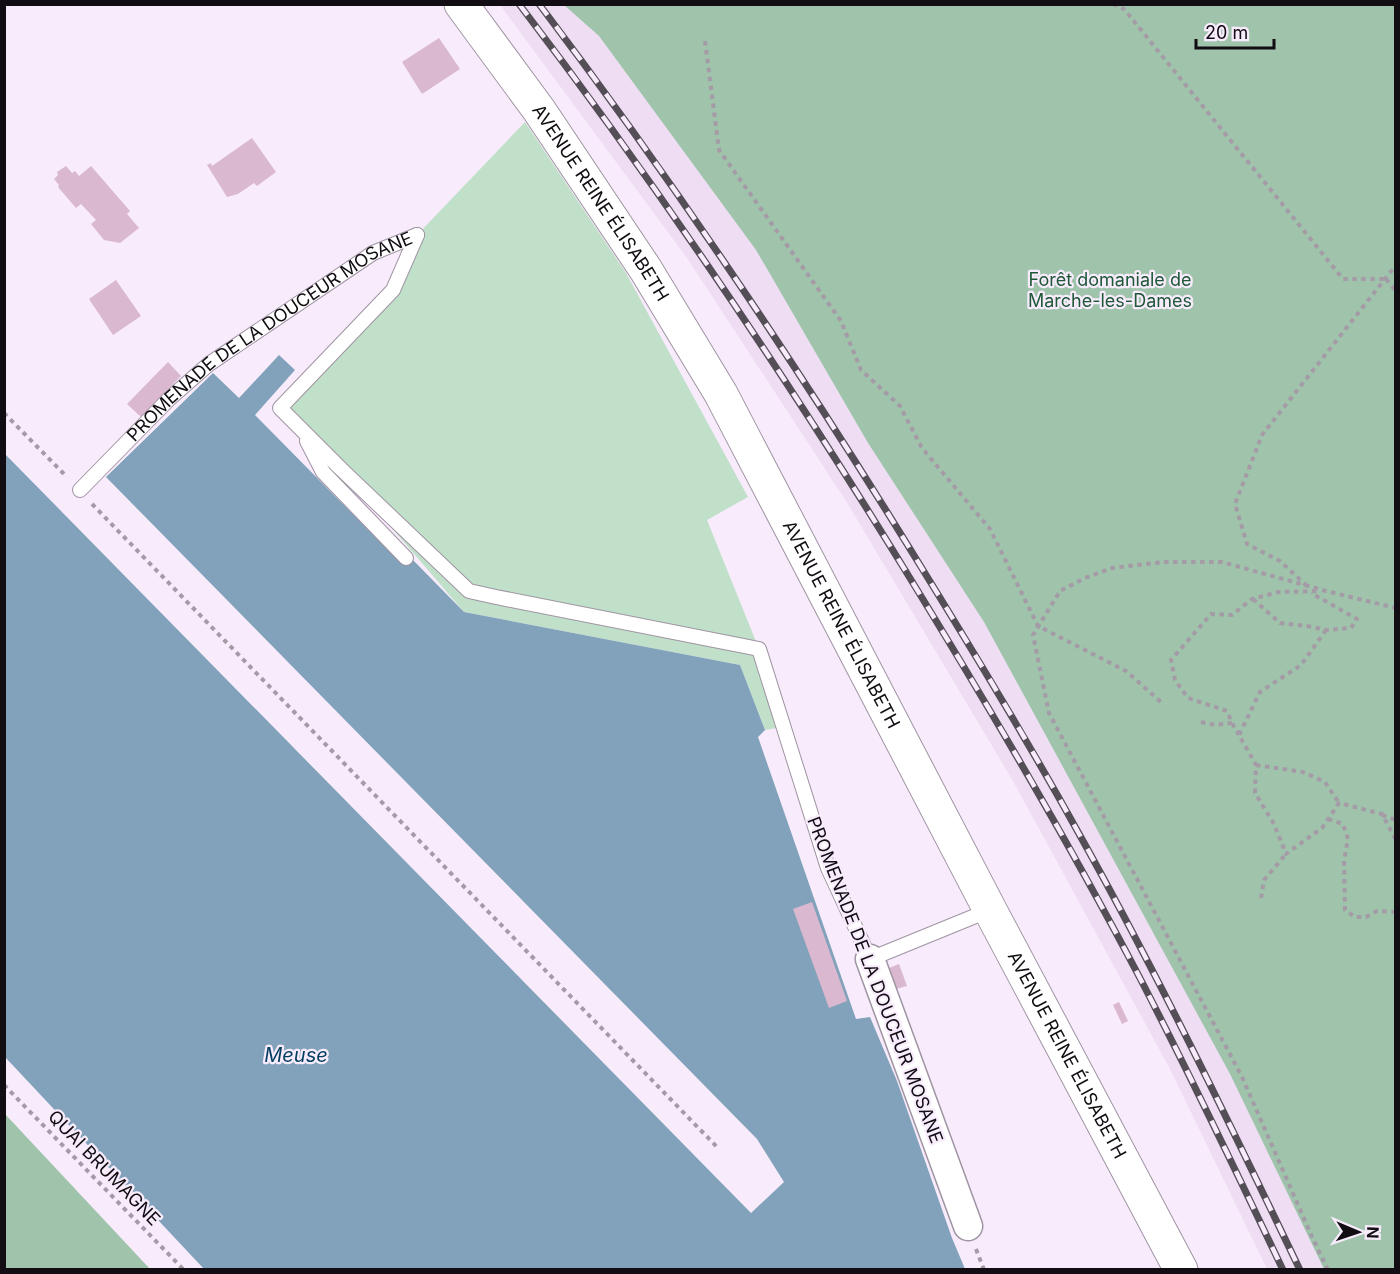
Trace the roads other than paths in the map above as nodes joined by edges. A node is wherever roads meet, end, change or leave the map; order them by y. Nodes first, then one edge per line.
1 (461, 4) edge
2 (300, 428) junction
3 (80, 490) road end
4 (406, 558) dead end
5 (990, 910) junction
6 (870, 959) junction
7 (968, 1226) dead end
8 (1181, 1269) edge

1 - 5 main road, AVENUE REINE ÉLISABETH
2 - 3 lane, PROMENADE DE LA DOUCEUR MOSANE
2 - 4 lane
2 - 6 lane, PROMENADE DE LA DOUCEUR MOSANE
5 - 6 lane
5 - 8 main road, AVENUE REINE ÉLISABETH
6 - 7 street, PROMENADE DE LA DOUCEUR MOSANE

